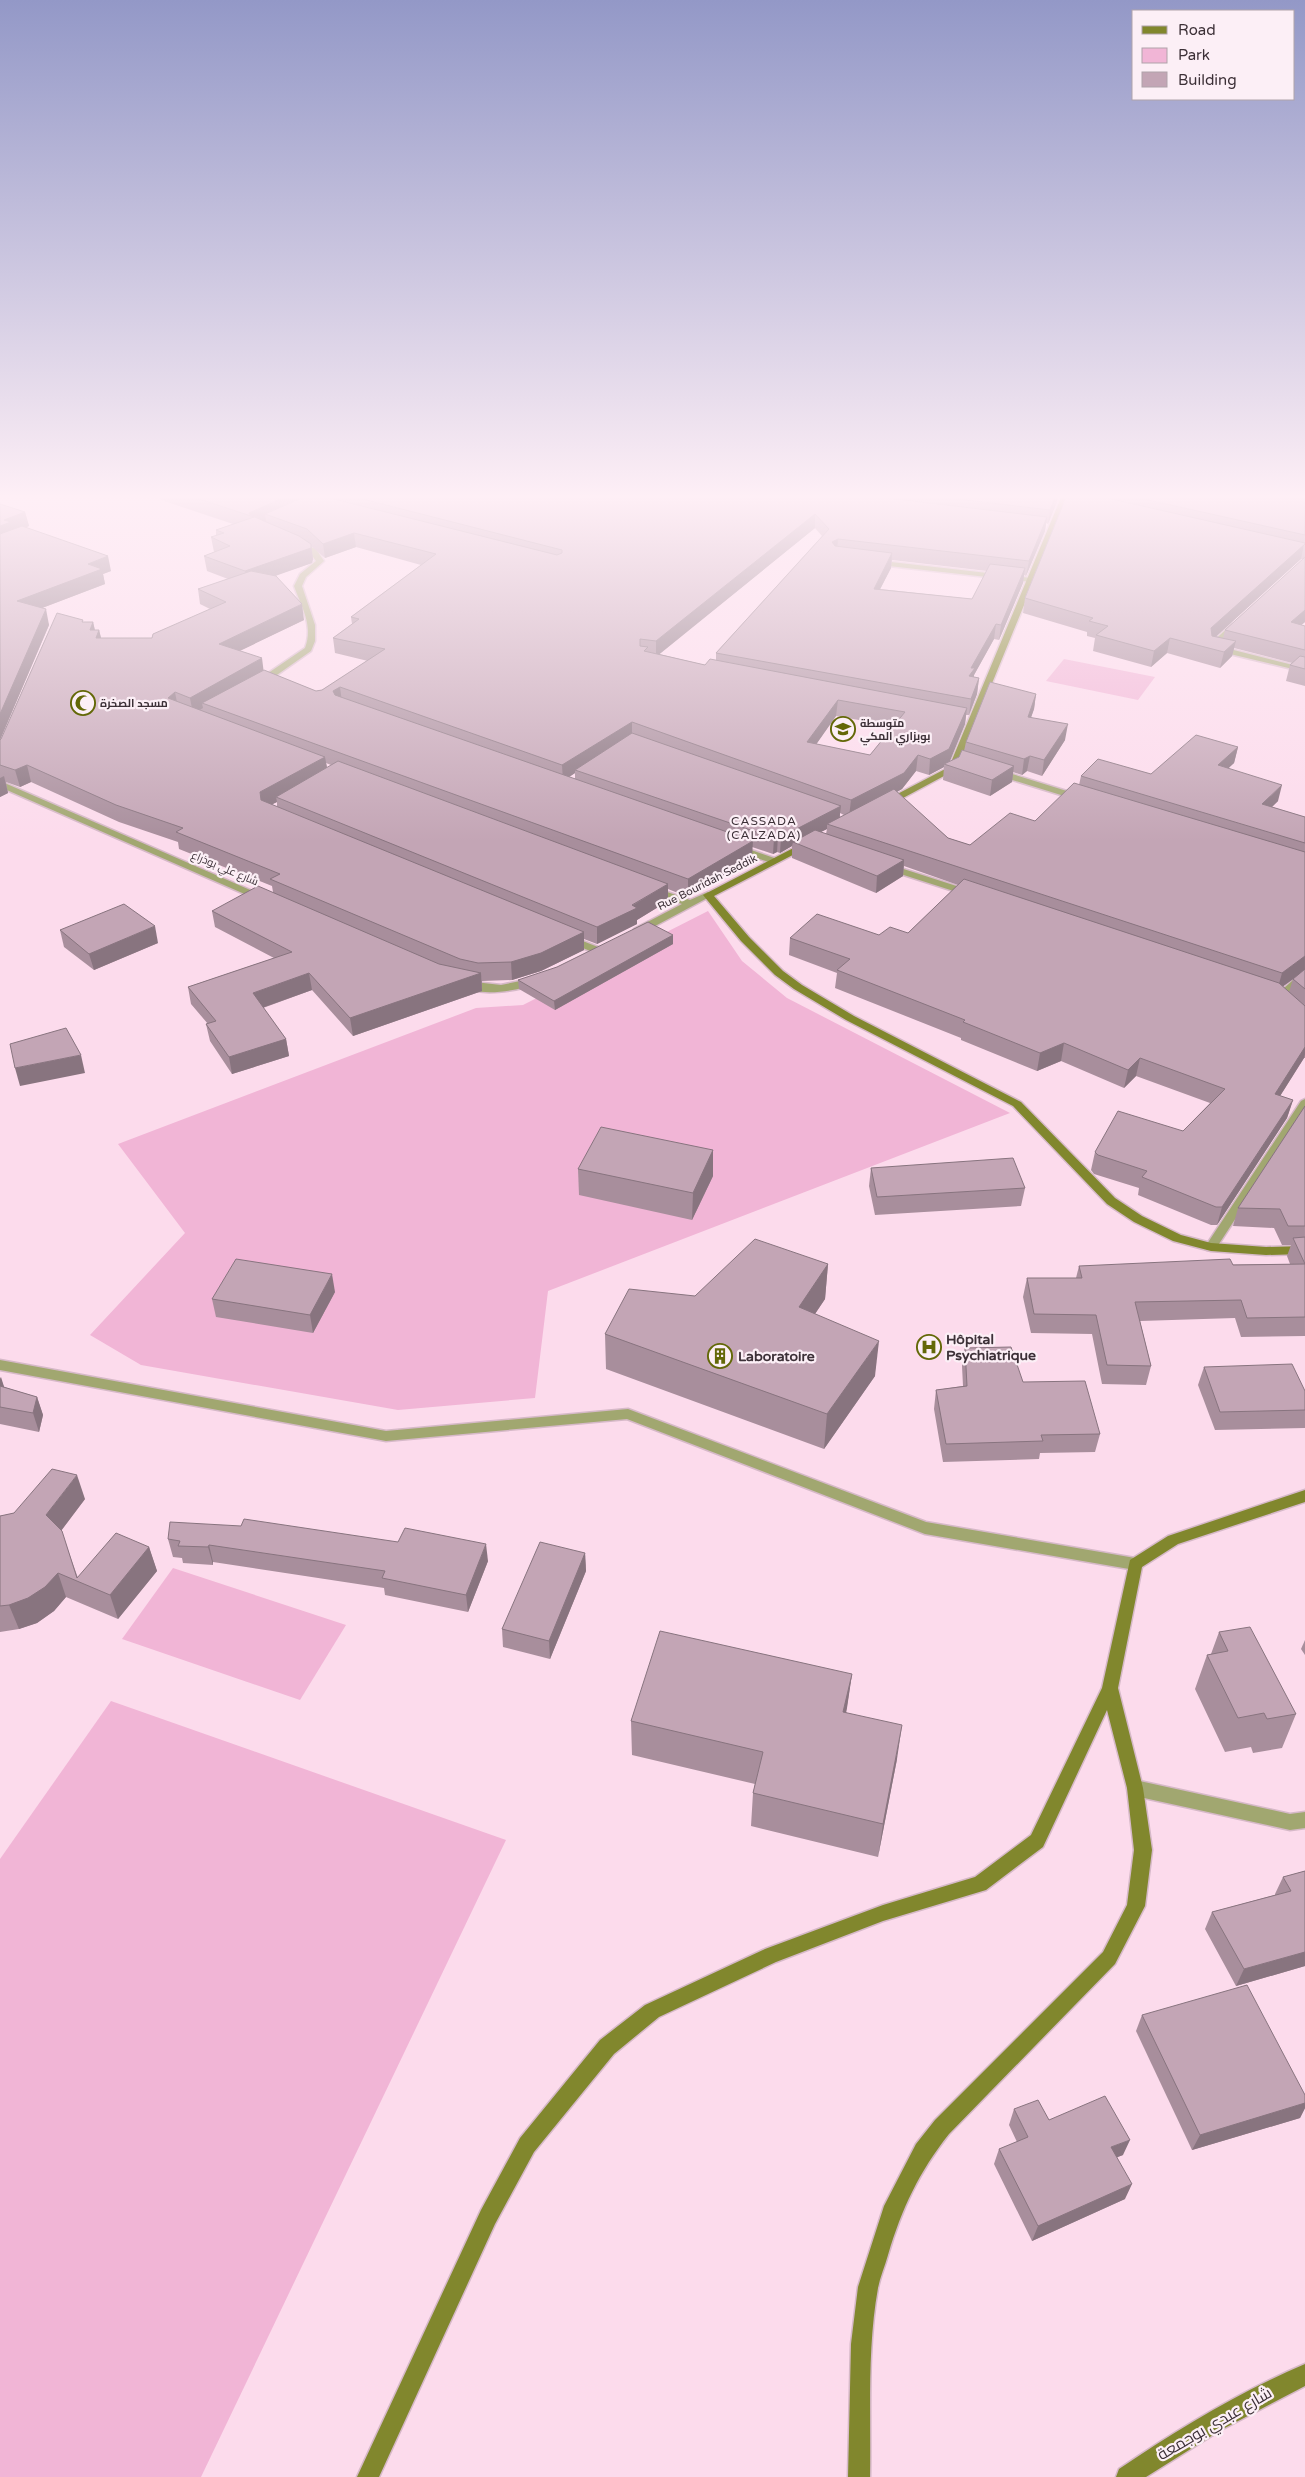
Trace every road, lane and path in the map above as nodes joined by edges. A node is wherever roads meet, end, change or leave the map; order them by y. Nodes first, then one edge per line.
1 (307, 611) edge
2 (1019, 611) edge
3 (1241, 621) edge
4 (1305, 670) edge
5 (250, 689) edge
6 (964, 719) edge
7 (974, 721) junction
8 (985, 769) edge
9 (0, 784) edge
10 (1088, 800) edge
11 (877, 808) edge
12 (817, 842) edge
13 (728, 845) edge
14 (774, 861) junction
15 (877, 863) edge
16 (644, 887) edge
17 (708, 895) junction
18 (978, 896) edge
19 (272, 902) edge
20 (690, 904) junction
21 (562, 936) edge
22 (624, 938) edge
23 (583, 959) edge
24 (1305, 975) edge
25 (547, 976) edge
26 (456, 981) edge
27 (1305, 1020) edge
28 (1305, 1103) edge
29 (1211, 1247) junction
30 (1305, 1250) edge
31 (0, 1365) edge
32 (1305, 1496) edge
33 (1135, 1564) junction
34 (1110, 1688) junction
35 (1135, 1788) junction
36 (1305, 1820) edge
37 (1305, 2375) edge
38 (368, 2477) edge
39 (859, 2477) edge
40 (1127, 2477) edge

1 - 5 street
2 - 7 main road
3 - 4 street
6 - 7 street
7 - 11 main road
8 - 10 street
9 - 19 street, شارع علي بوذراع
12 - 14 main road, Rue Bouridah Seddik
13 - 14 street
14 - 17 main road, Rue Bouridah Seddik
15 - 18 street
16 - 20 street
17 - 20 street, Rue Bouridah Seddik
17 - 29 main road
20 - 22 street, Rue Bouridah Seddik
21 - 23 street
24 - 27 street
25 - 26 street
28 - 29 street
29 - 30 main road
31 - 33 street
32 - 33 main road
33 - 34 main road
34 - 35 main road
34 - 38 main road
35 - 36 street
35 - 39 main road
37 - 40 main road, شارع عبدي بوجمعة

